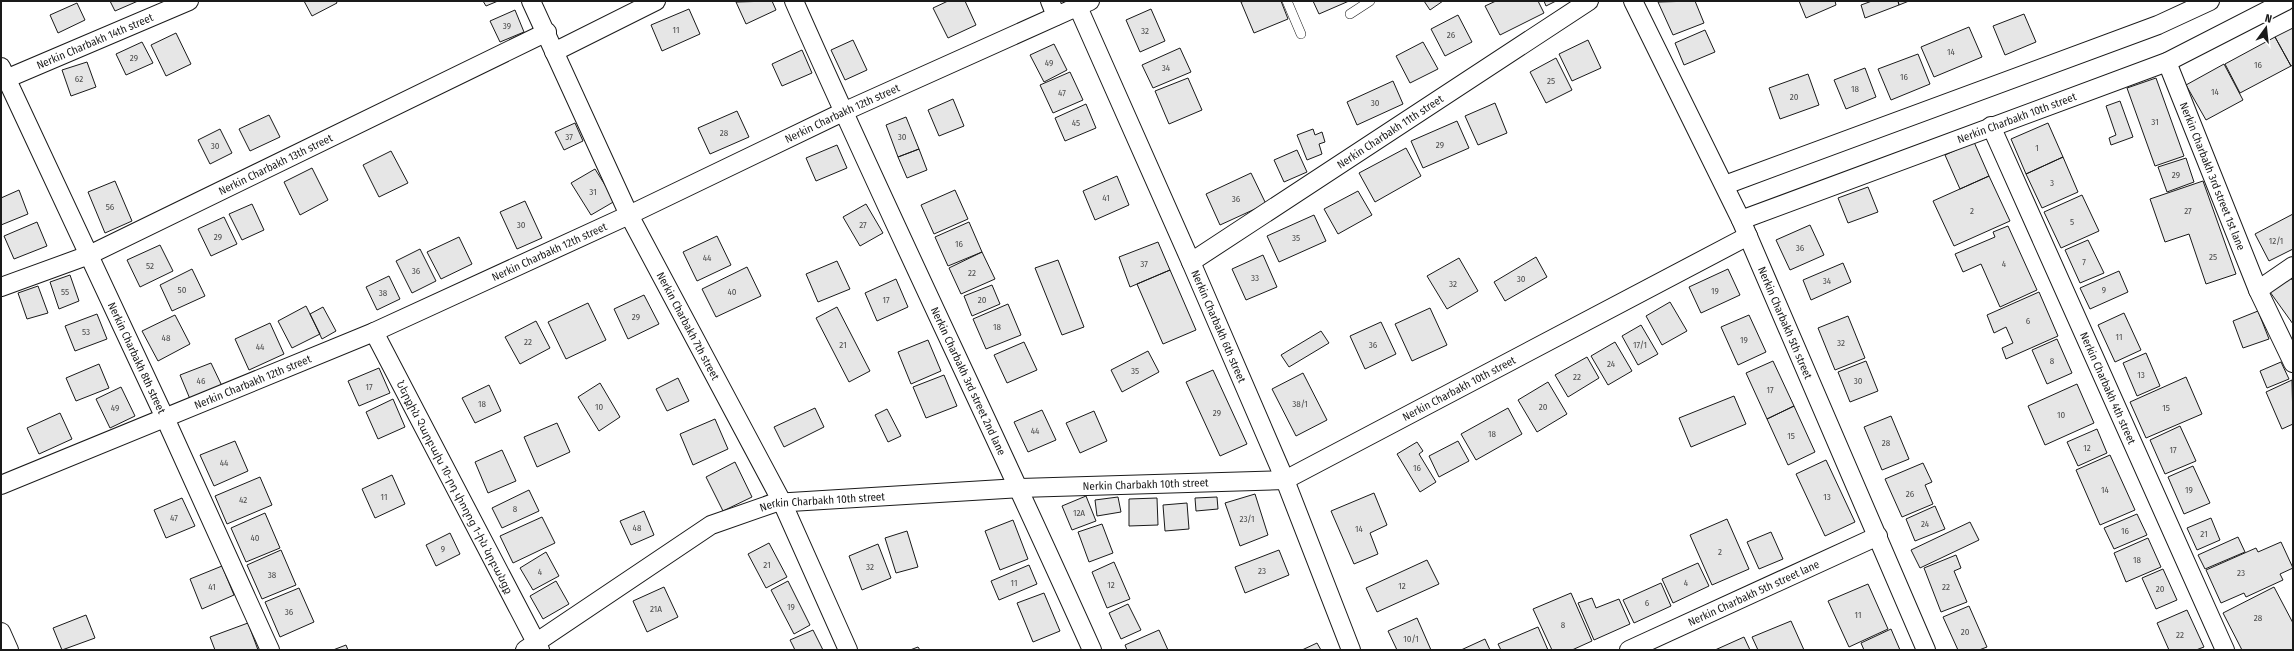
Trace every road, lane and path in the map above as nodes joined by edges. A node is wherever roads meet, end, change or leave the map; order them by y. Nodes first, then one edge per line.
1 (189, 1) edge
2 (531, 1) edge
3 (656, 1) edge
4 (794, 1) edge
5 (1287, 1) edge
6 (1370, 1) edge
7 (1589, 1) edge
8 (1633, 1) edge
9 (2210, 1) edge
10 (2286, 1) edge
11 (1084, 4) edge
12 (1053, 9) edge
13 (1350, 14) dead end
14 (547, 32) junction
15 (1301, 34) dead end
16 (554, 52) junction
17 (2167, 62) junction
18 (3, 75) edge
19 (843, 112) junction
20 (1991, 126) junction
21 (1725, 185) junction
22 (629, 215) junction
23 (1745, 228) junction
24 (89, 255) junction
25 (1191, 262) junction
26 (2293, 266) edge
27 (1, 287) edge
28 (2258, 290) junction
29 (374, 332) junction
30 (2293, 363) edge
31 (165, 418) junction
32 (1285, 480) junction
33 (1, 485) edge
34 (1020, 488) junction
35 (782, 502) junction
36 (1878, 536) junction
37 (1, 632) edge
38 (533, 648) edge
39 (9, 650) edge
40 (270, 650) edge
41 (848, 650) edge
42 (1092, 650) edge
43 (1351, 650) edge
44 (1629, 650) edge
45 (1926, 650) edge
46 (2225, 650) edge

1 - 18 street, Nerkin Charbakh 14th street
2 - 14 street, Nerkin Charbakh 7th street
3 - 16 street
4 - 19 street, Nerkin Charbakh 3rd street 2nd lane
5 - 15 lane
6 - 13 lane
7 - 25 street, Nerkin Charbakh 11th street
8 - 21 street, Nerkin Charbakh 5th street
9 - 21 street
10 - 17 street, Nerkin Charbakh 10th street
11 - 12 street, Nerkin Charbakh 12th street
11 - 25 street, Nerkin Charbakh 6th street
12 - 19 street, Nerkin Charbakh 12th street
14 - 16 street, Nerkin Charbakh 7th street
14 - 24 street, Nerkin Charbakh 13th street
16 - 22 street, Nerkin Charbakh 7th street
17 - 20 street, Nerkin Charbakh 10th street
17 - 28 street, Nerkin Charbakh 3rd street 1st lane
18 - 24 street, Nerkin Charbakh 8th street
19 - 22 street, Nerkin Charbakh 12th street
19 - 34 street, Nerkin Charbakh 3rd street 2nd lane
20 - 23 street, Nerkin Charbakh 10th street
20 - 46 street, Nerkin Charbakh 4th street
21 - 23 street, Nerkin Charbakh 5th street
22 - 29 street, Nerkin Charbakh 12th street
22 - 35 street, Nerkin Charbakh 7th street
23 - 32 street, Nerkin Charbakh 10th street
23 - 36 street, Nerkin Charbakh 5th street
24 - 27 street, Nerkin Charbakh 13th street
24 - 31 street, Nerkin Charbakh 8th street
25 - 32 street, Nerkin Charbakh 6th street
26 - 28 street
28 - 30 street, Nerkin Charbakh 3rd street 1st lane
29 - 31 street, Nerkin Charbakh 12th street
29 - 38 street, Ներքին Չարբախ 10-րդ փողոց 1-ին նրբանցք
31 - 33 street, Nerkin Charbakh 12th street
31 - 40 street, Nerkin Charbakh 8th street
32 - 34 street, Nerkin Charbakh 10th street
32 - 43 street, Nerkin Charbakh 6th street
34 - 35 street, Nerkin Charbakh 10th street
34 - 42 street, Nerkin Charbakh 3rd street 2nd lane
35 - 38 street, Nerkin Charbakh 10th street
35 - 41 street, Nerkin Charbakh 7th street
36 - 44 street, Nerkin Charbakh 5th street lane
36 - 45 street, Nerkin Charbakh 5th street
37 - 39 street

